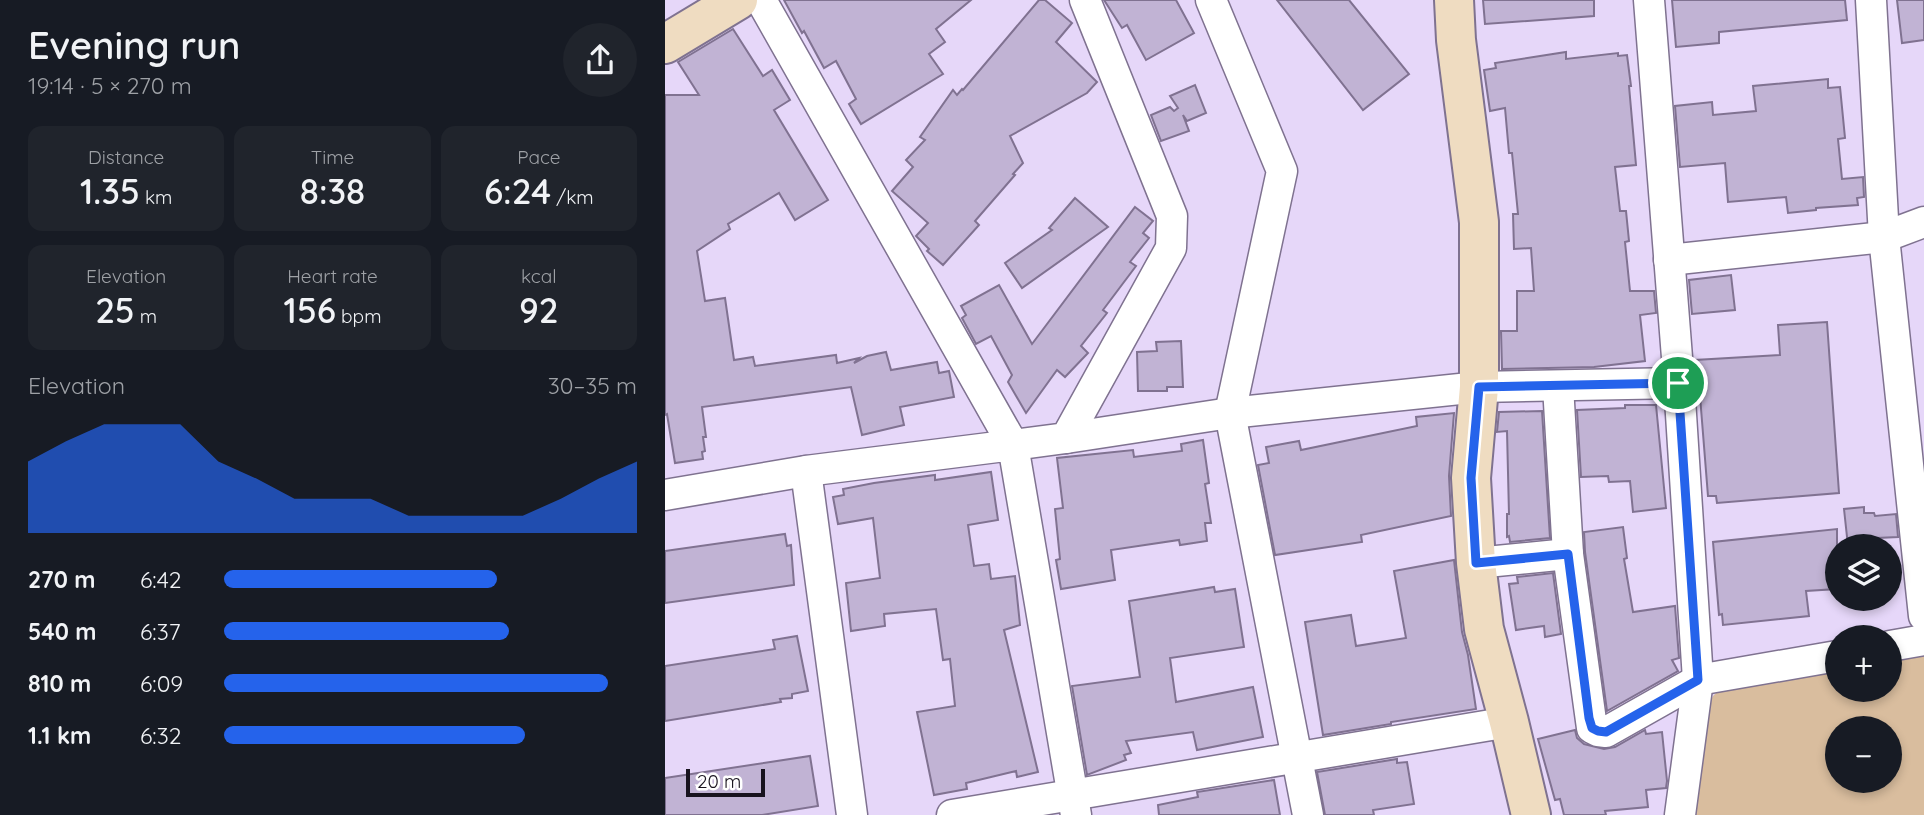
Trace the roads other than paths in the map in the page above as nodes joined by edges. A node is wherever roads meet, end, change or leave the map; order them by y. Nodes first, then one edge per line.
1 (738, 0) edge
2 (761, 0) edge
3 (1085, 0) edge
4 (1212, 0) edge
5 (1454, 0) edge
6 (1649, 0) edge
7 (1871, 0) edge
8 (665, 44) edge
9 (1924, 222) edge
10 (1884, 237) junction
11 (1669, 260) junction
12 (1678, 383) junction
13 (1558, 386) junction
14 (1479, 387) junction
15 (1230, 413) junction
16 (1066, 438) junction
17 (1013, 445) junction
18 (806, 471) junction
19 (665, 495) edge
20 (1568, 554) junction
21 (1476, 563) junction
22 (1924, 616) edge
23 (1924, 640) edge
24 (1902, 644) edge
25 (1825, 658) edge
26 (1698, 680) junction
27 (1509, 722) junction
28 (1297, 757) junction
29 (1074, 805) edge
30 (852, 815) edge
31 (952, 815) edge
32 (1308, 815) edge
33 (1531, 815) edge
34 (1680, 815) edge

1 - 8 street
2 - 17 street
3 - 16 street
4 - 15 street
5 - 14 street
6 - 11 street
7 - 10 street
9 - 10 street
10 - 11 street
10 - 22 street
11 - 12 street
12 - 13 street
12 - 26 street
13 - 14 street
13 - 20 street
14 - 15 street
14 - 21 street
15 - 16 street
15 - 28 street
16 - 17 street
17 - 18 street
17 - 29 street
18 - 19 street
18 - 30 street
20 - 21 street
20 - 26 street
21 - 27 street
23 - 24 street
25 - 26 street
26 - 34 street
27 - 28 street
27 - 33 street
28 - 29 street
28 - 32 street
29 - 31 street

